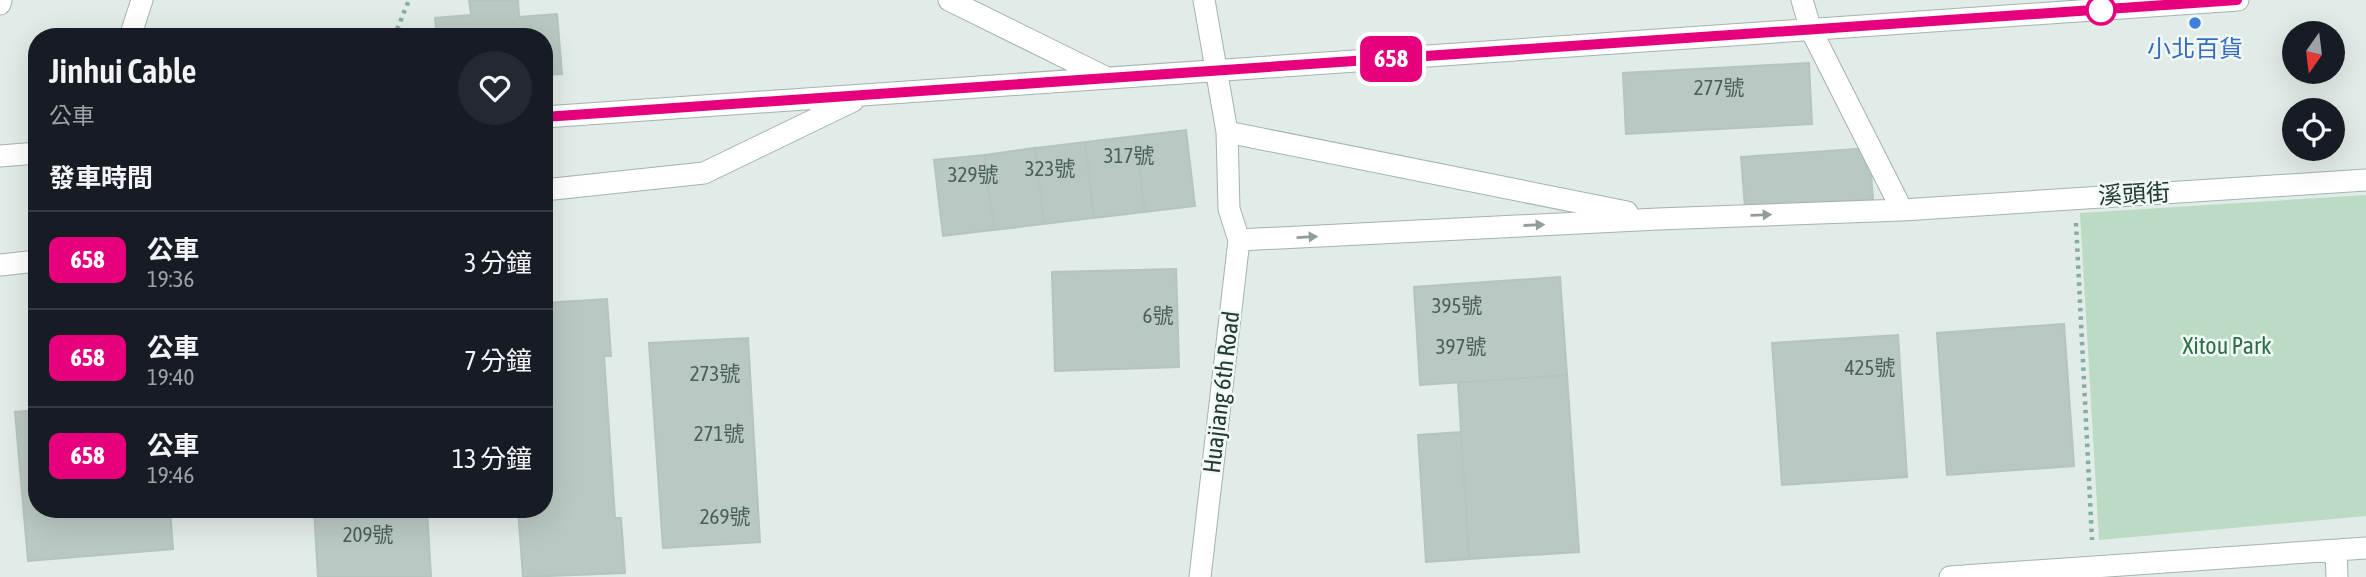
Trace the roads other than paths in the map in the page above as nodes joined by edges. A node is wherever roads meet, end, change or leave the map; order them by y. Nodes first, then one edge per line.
1 (142, 0) edge
2 (949, 0) edge
3 (1204, 0) edge
4 (1802, 0) edge
5 (2238, 0) edge
6 (975, 6) edge
7 (133, 28) edge
8 (1811, 30) junction
9 (1215, 71) junction
10 (1107, 78) junction
11 (864, 95) junction
12 (553, 116) edge
13 (1227, 132) junction
14 (28, 154) edge
15 (0, 156) edge
16 (2366, 180) edge
17 (553, 189) edge
18 (1902, 210) junction
19 (1658, 219) junction
20 (1239, 240) junction
21 (28, 262) edge
22 (0, 265) edge
23 (2366, 548) edge
24 (2336, 551) junction
25 (1200, 577) edge
26 (1950, 577) edge
27 (2337, 577) edge

1 - 7 street
2 - 6 street
3 - 9 street, Huajiang 6th Road
4 - 8 street
5 - 8 street
6 - 10 street
8 - 9 street
8 - 18 street
9 - 10 street
9 - 13 street, Huajiang 6th Road
10 - 11 street
11 - 12 street
11 - 17 street
13 - 19 street
13 - 20 street, Huajiang 6th Road
14 - 15 street
16 - 18 street, 溪頭街
19 -> 18 street, 溪頭街
20 -> 19 street
20 - 25 street, Huajiang 6th Road
21 - 22 street
23 - 24 street
24 - 26 street
24 - 27 street

